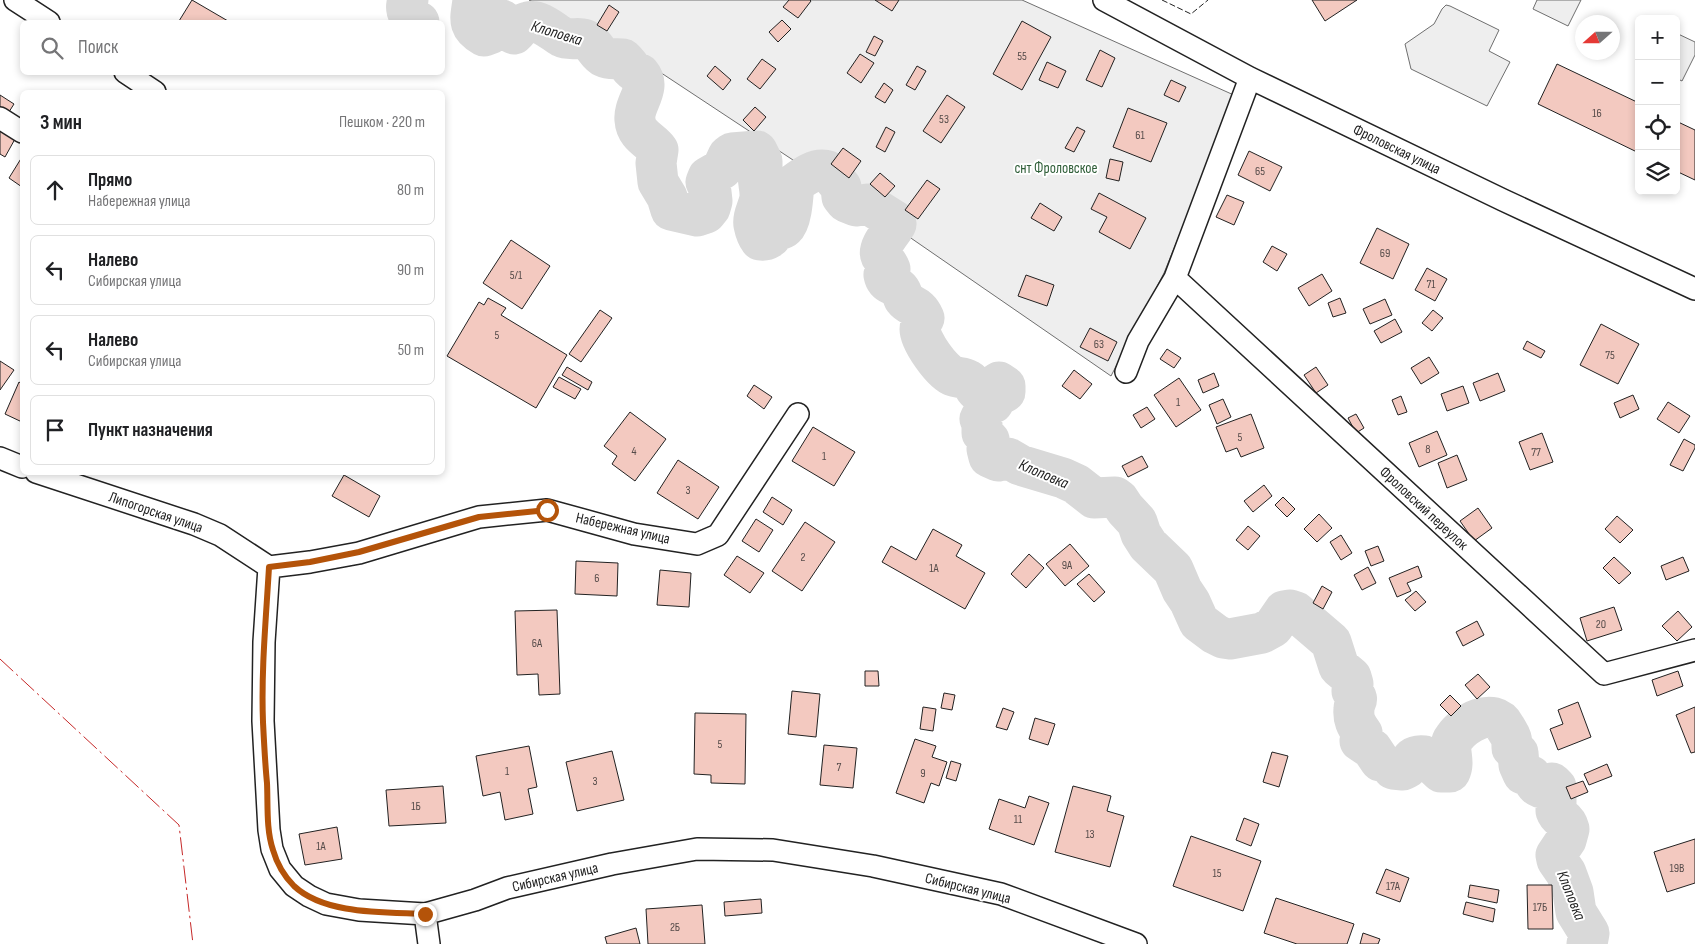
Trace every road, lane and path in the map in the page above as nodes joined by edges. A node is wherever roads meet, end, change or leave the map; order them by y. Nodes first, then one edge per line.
1 (15, 0) edge
2 (1104, 0) edge
3 (46, 20) edge
4 (130, 75) edge
5 (1250, 78) junction
6 (152, 90) edge
7 (0, 118) edge
8 (20, 131) edge
9 (1175, 278) junction
10 (1695, 289) edge
11 (1126, 372) dead end
12 (798, 414) dead end
13 (0, 458) edge
14 (20, 466) edge
15 (45, 475) edge
16 (269, 567) junction
17 (1695, 650) edge
18 (425, 914) junction
19 (429, 944) edge
20 (1136, 944) edge

1 - 3 street
2 - 5 street, Фроловская улица
4 - 6 street
5 - 9 street
5 - 10 street, Фроловская улица
7 - 8 street
9 - 11 street
9 - 17 street, Фроловский переулок
12 - 16 street, Набережная улица
13 - 14 street
15 - 16 street, Липогорская улица
16 - 18 street, Сибирская улица
18 - 19 street
18 - 20 street, Сибирская улица

